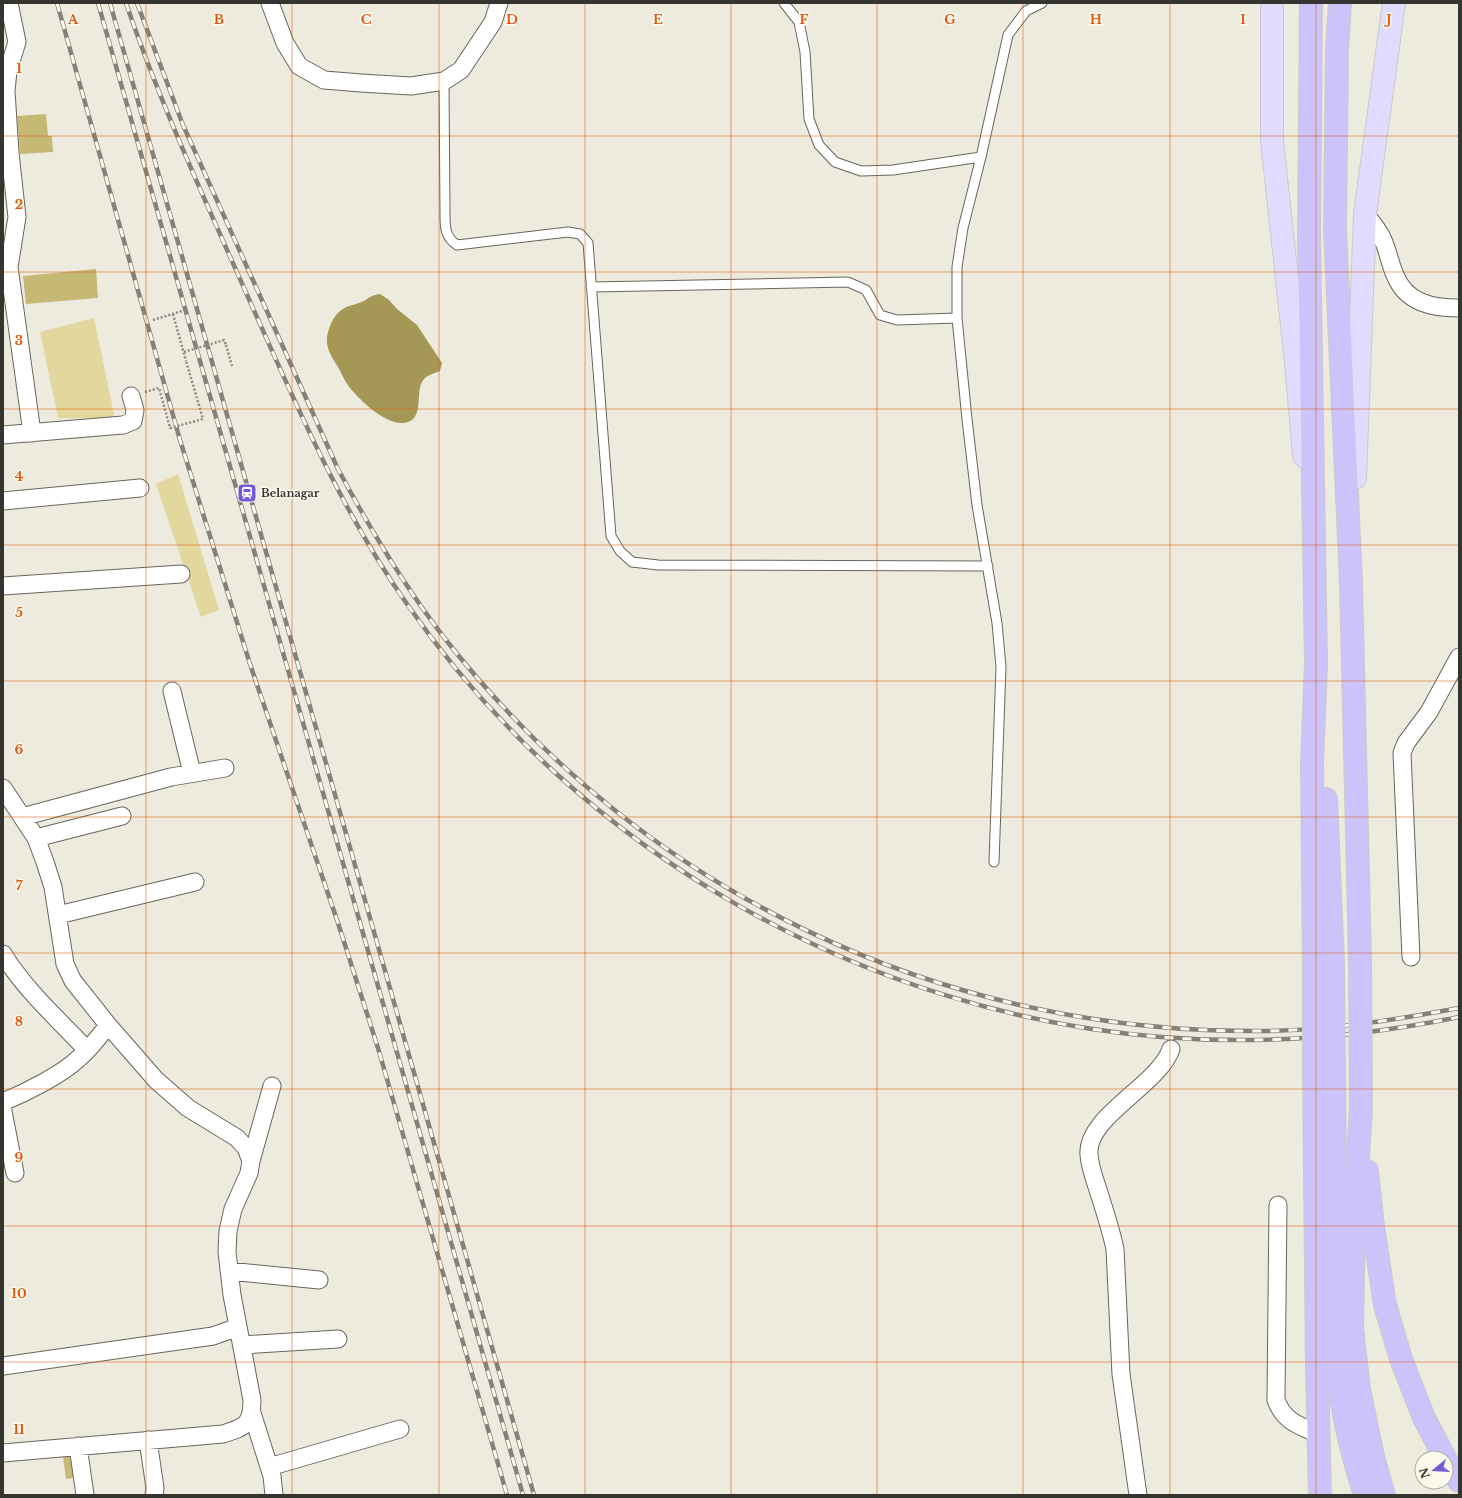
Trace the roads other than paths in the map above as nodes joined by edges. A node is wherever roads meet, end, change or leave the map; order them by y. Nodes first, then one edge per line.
1 (270, 3) edge
2 (499, 3) edge
3 (784, 3) edge
4 (1042, 3) edge
5 (1272, 3) edge
6 (1311, 3) edge
7 (1340, 3) edge
8 (1394, 3) edge
9 (7, 8) edge
10 (444, 81) junction
11 (5, 110) edge
12 (981, 157) junction
13 (10, 200) edge
14 (1365, 214) junction
15 (6, 267) edge
16 (591, 287) junction
17 (1459, 308) edge
18 (956, 318) junction
19 (131, 396) dead end
20 (32, 432) junction
21 (3, 435) edge
22 (140, 488) dead end
23 (3, 501) edge
24 (988, 566) junction
25 (181, 574) dead end
26 (1351, 583) junction
27 (1315, 584) junction
28 (3, 586) edge
29 (1459, 657) edge
30 (172, 691) dead end
31 (225, 768) dead end
32 (192, 773) junction
33 (3, 788) edge
34 (122, 816) dead end
35 (22, 817) junction
36 (36, 838) junction
37 (994, 862) dead end
38 (195, 882) dead end
39 (58, 915) junction
40 (3, 954) edge
41 (1411, 957) dead end
42 (99, 1036) junction
43 (1171, 1050) dead end
44 (1324, 1077) junction
45 (272, 1086) dead end
46 (3, 1102) edge
47 (1361, 1108) junction
48 (3, 1111) edge
49 (251, 1161) junction
50 (15, 1173) dead end
51 (1278, 1205) dead end
52 (229, 1271) junction
53 (319, 1280) dead end
54 (227, 1331) junction
55 (338, 1339) dead end
56 (242, 1345) junction
57 (3, 1366) edge
58 (245, 1422) junction
59 (400, 1430) dead end
60 (1318, 1434) junction
61 (148, 1440) junction
62 (78, 1446) junction
63 (1441, 1450) edge
64 (3, 1452) edge
65 (269, 1467) junction
66 (85, 1495) edge
67 (154, 1495) edge
68 (274, 1495) edge
69 (1138, 1495) edge
70 (1320, 1495) edge
71 (1365, 1495) edge
72 (1384, 1495) edge

1 - 10 street
2 - 10 street
3 - 12 lane
4 - 12 lane
5 - 27 main road
6 - 27 highway
7 - 26 highway
8 - 14 main road
9 - 11 street
10 - 16 lane
11 - 13 street
12 - 18 lane
13 - 15 street
14 - 17 street
14 - 26 main road
15 - 20 street
16 - 18 lane
16 - 24 lane
18 - 24 lane
19 - 20 street
20 - 21 street
22 - 23 street
24 - 37 lane
25 - 28 street
26 - 47 highway, bridge
27 - 44 highway, bridge
29 - 41 street
30 - 32 street
31 - 32 street
32 - 35 street
33 - 35 street
34 - 36 street
35 - 36 street
36 - 39 street
38 - 39 street
39 - 42 street
40 - 42 street
42 - 46 street
42 - 49 street
43 - 69 street
44 - 60 highway
44 - 71 highway
45 - 49 street
47 - 63 highway
47 - 72 highway
48 - 50 street
49 - 52 street
51 - 60 street
52 - 53 street
52 - 54 street
54 - 56 street
54 - 57 street
55 - 56 street
56 - 58 street
58 - 61 street
58 - 65 street
59 - 65 street
60 - 70 highway
61 - 62 street
61 - 67 street
62 - 64 street
62 - 66 street
65 - 68 street

